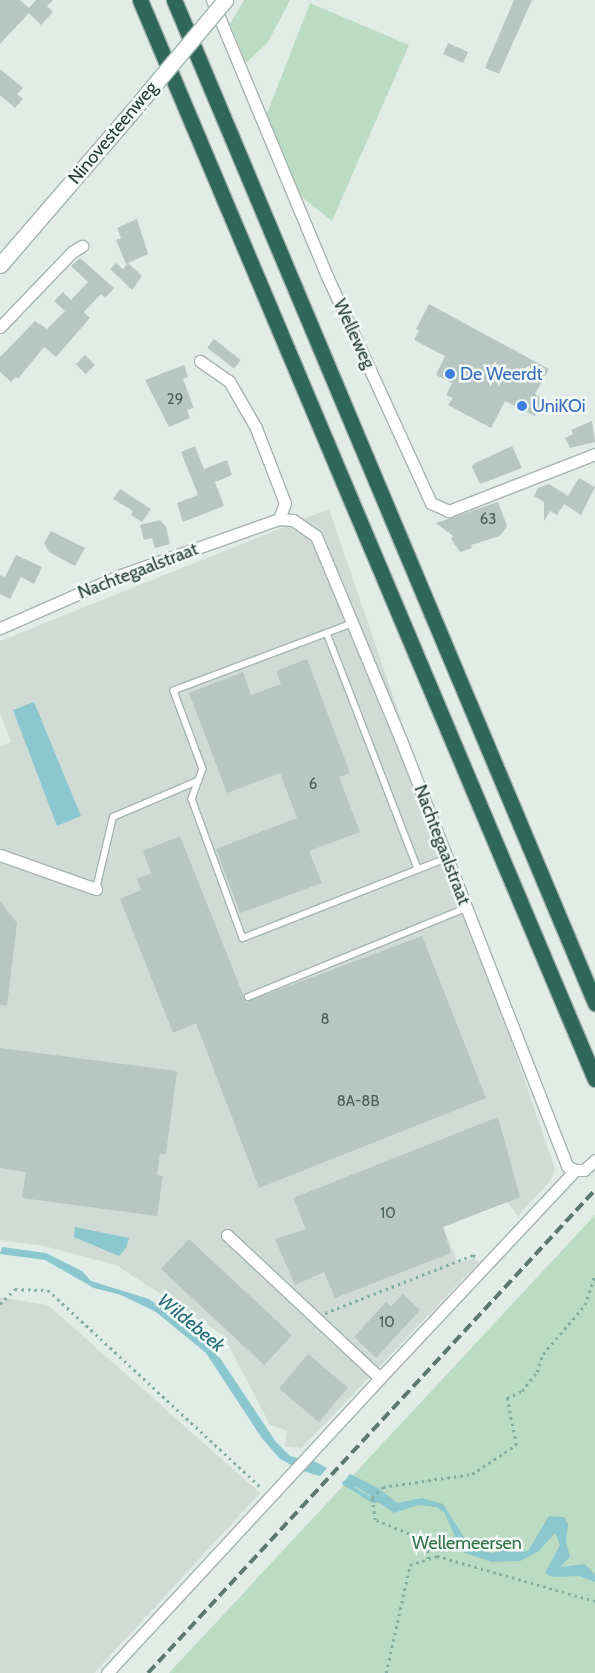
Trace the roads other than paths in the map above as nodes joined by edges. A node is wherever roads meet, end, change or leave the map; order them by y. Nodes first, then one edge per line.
1 (140, 0) edge
2 (174, 0) edge
3 (212, 0) edge
4 (225, 0) edge
5 (82, 246) dead end
6 (0, 265) edge
7 (0, 328) edge
8 (200, 361) dead end
9 (595, 454) edge
10 (279, 519) junction
11 (352, 624) junction
12 (0, 628) edge
13 (327, 633) junction
14 (198, 780) junction
15 (0, 855) edge
16 (447, 858) junction
17 (418, 869) junction
18 (96, 889) joint
19 (466, 908) junction
20 (248, 997) dead end
21 (595, 1003) edge
22 (595, 1079) edge
23 (595, 1160) edge
24 (575, 1170) junction
25 (227, 1235) dead end
26 (380, 1378) junction
27 (107, 1673) edge

1 - 22 highway
2 - 21 highway
3 - 9 street, Welleweg
4 - 6 main road, Ninovesteenweg, bridge
5 - 7 street
8 - 10 street
10 - 11 street, Nachtegaalstraat
10 - 12 street, Nachtegaalstraat
11 - 13 lane
11 - 16 street, Nachtegaalstraat
13 - 14 lane
13 - 17 lane
14 - 17 lane
14 - 18 lane
15 - 18 street
16 - 17 lane
16 - 19 street, Nachtegaalstraat
19 - 20 lane
19 - 24 street, Nachtegaalstraat
23 - 24 street
24 - 26 street
25 - 26 street
26 - 27 street

